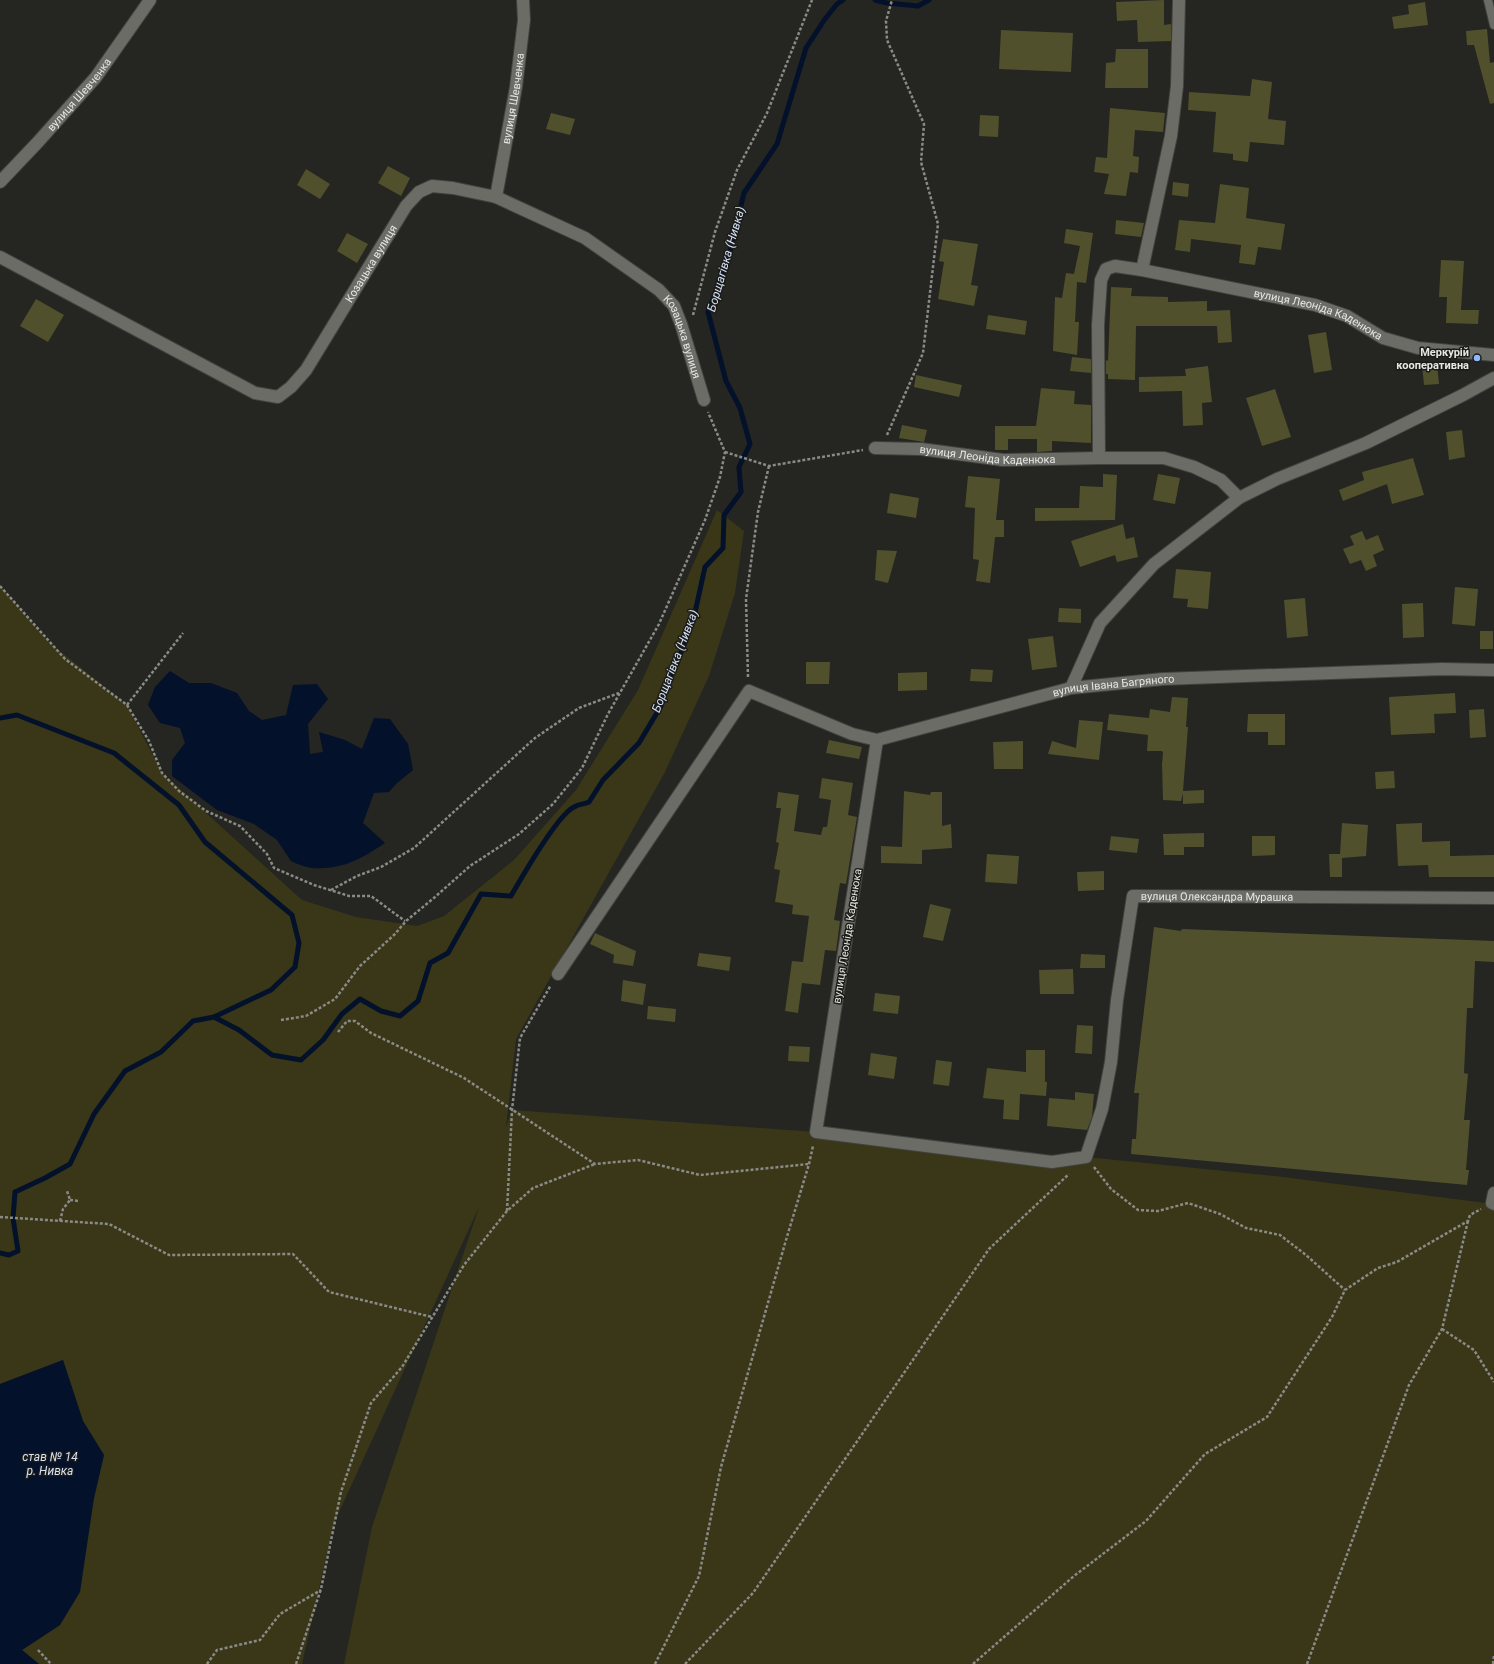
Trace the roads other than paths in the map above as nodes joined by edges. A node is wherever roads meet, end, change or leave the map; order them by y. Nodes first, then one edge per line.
1 (150, 0) edge
2 (524, 0) edge
3 (1179, 0) edge
4 (1488, 0) edge
5 (1494, 25) edge
6 (0, 182) edge
7 (496, 197) junction
8 (0, 257) edge
9 (1142, 270) junction
10 (1494, 355) edge
11 (1494, 378) edge
12 (704, 400) road end
13 (876, 448) road end
14 (1099, 458) junction
15 (1239, 498) junction
16 (1494, 670) edge
17 (1071, 688) junction
18 (877, 740) junction
19 (1494, 898) edge
20 (558, 974) road end
21 (1086, 1157) joint

1 - 6 street, вулиця Шевченка
2 - 7 street, вулиця Шевченка
3 - 9 street
4 - 5 lane
7 - 8 street, Козацька вулиця
7 - 12 street, Козацька вулиця
9 - 10 street, вулиця Леоніда Каденюка
9 - 14 street, вулиця Леоніда Каденюка
11 - 15 street
13 - 14 street, вулиця Леоніда Каденюка
14 - 15 street, вулиця Леоніда Каденюка
15 - 17 street
16 - 17 street, вулиця Івана Багряного
17 - 18 street, вулиця Івана Багряного
18 - 20 street, вулиця Івана Багряного
18 - 21 street, вулиця Леоніда Каденюка
19 - 21 street, вулиця Олександра Мурашка

